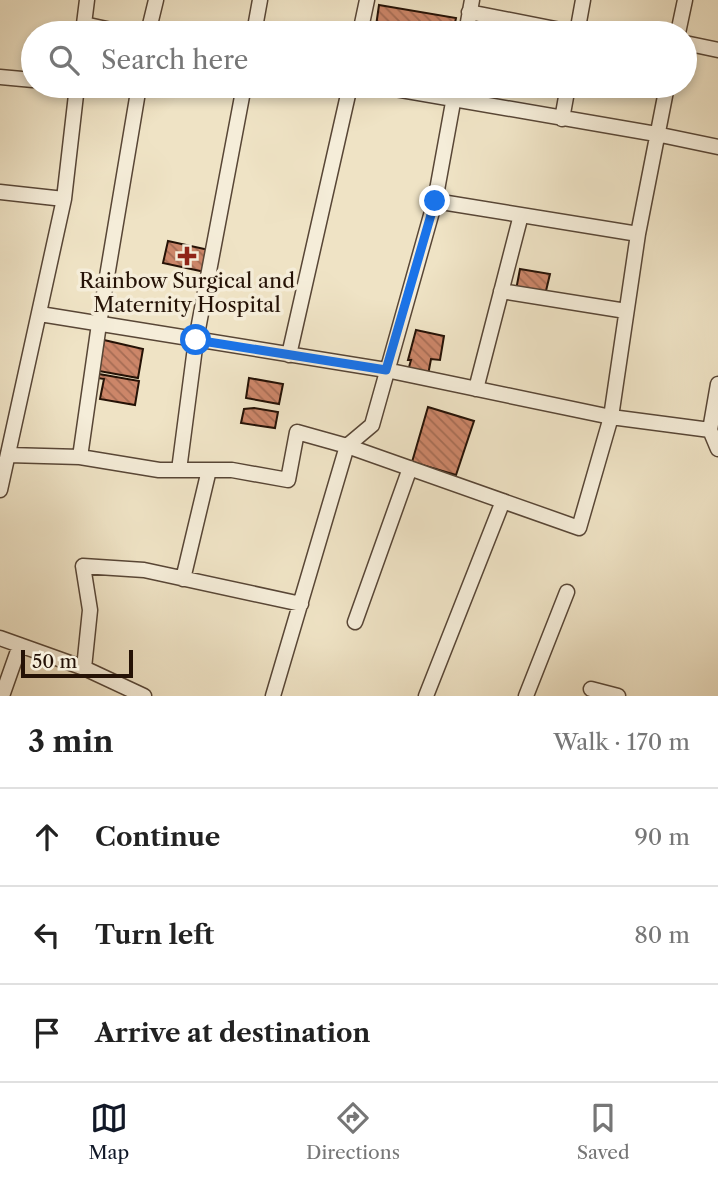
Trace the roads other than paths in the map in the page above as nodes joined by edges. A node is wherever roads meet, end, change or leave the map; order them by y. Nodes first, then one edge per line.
1 (87, 0) edge
2 (156, 0) edge
3 (260, 0) edge
4 (367, 0) edge
5 (583, 0) edge
6 (685, 0) edge
7 (471, 6) edge
8 (84, 21) edge
9 (151, 21) edge
10 (256, 21) edge
11 (363, 21) edge
12 (529, 21) edge
13 (579, 21) edge
14 (681, 21) edge
15 (697, 46) edge
16 (718, 50) edge
17 (0, 77) edge
18 (21, 78) edge
19 (76, 98) edge
20 (137, 98) edge
21 (242, 98) edge
22 (347, 98) edge
23 (454, 98) edge
24 (476, 98) edge
25 (566, 98) edge
26 (664, 98) edge
27 (562, 119) junction
28 (656, 134) junction
29 (718, 148) edge
30 (0, 192) edge
31 (64, 199) junction
32 (435, 201) junction
33 (521, 215) junction
34 (638, 234) junction
35 (501, 291) junction
36 (626, 312) junction
37 (40, 314) junction
38 (99, 324) junction
39 (196, 340) junction
40 (289, 355) junction
41 (386, 370) junction
42 (718, 384) edge
43 (475, 389) junction
44 (611, 417) junction
45 (710, 430) junction
46 (348, 446) junction
47 (718, 447) edge
48 (8, 455) junction
49 (80, 457) junction
50 (410, 468) junction
51 (179, 470) junction
52 (209, 470) junction
53 (0, 490) edge
54 (503, 501) junction
55 (183, 579) junction
56 (567, 592) dead end
57 (301, 604) junction
58 (355, 622) dead end
59 (0, 638) edge
60 (20, 645) junction
61 (84, 668) junction
62 (591, 689) dead end
63 (2, 696) edge
64 (145, 696) edge
65 (273, 696) edge
66 (426, 696) edge
67 (526, 696) edge
68 (618, 696) edge

1 - 8 street
2 - 9 street
3 - 10 street
4 - 11 street
5 - 13 street
6 - 14 street
7 - 12 street
15 - 16 street
17 - 18 street
19 - 31 street
20 - 38 street
21 - 39 street
22 - 40 street
23 - 32 street
24 - 27 street
25 - 27 street
26 - 28 street
27 - 28 street
28 - 29 street
28 - 34 street
30 - 31 street
31 - 37 street
32 - 33 street
32 - 41 street
33 - 34 street
33 - 35 street
34 - 36 street
35 - 36 street
35 - 43 street
36 - 44 street
37 - 38 street
37 - 48 street
38 - 39 street
38 - 49 street
39 - 40 street
39 - 51 street
40 - 41 street
41 - 43 street
41 - 46 street
42 - 45 street
43 - 44 street
44 - 45 street
44 - 54 street
45 - 47 street
46 - 50 street
46 - 52 street
46 - 57 street
48 - 49 street
48 - 53 street
49 - 51 street
50 - 54 street
50 - 58 street
51 - 52 street
52 - 55 street
54 - 66 street
55 - 57 street
55 - 61 street
56 - 67 street
57 - 65 street
59 - 60 street
60 - 61 street
60 - 63 street
61 - 64 street
62 - 68 street

